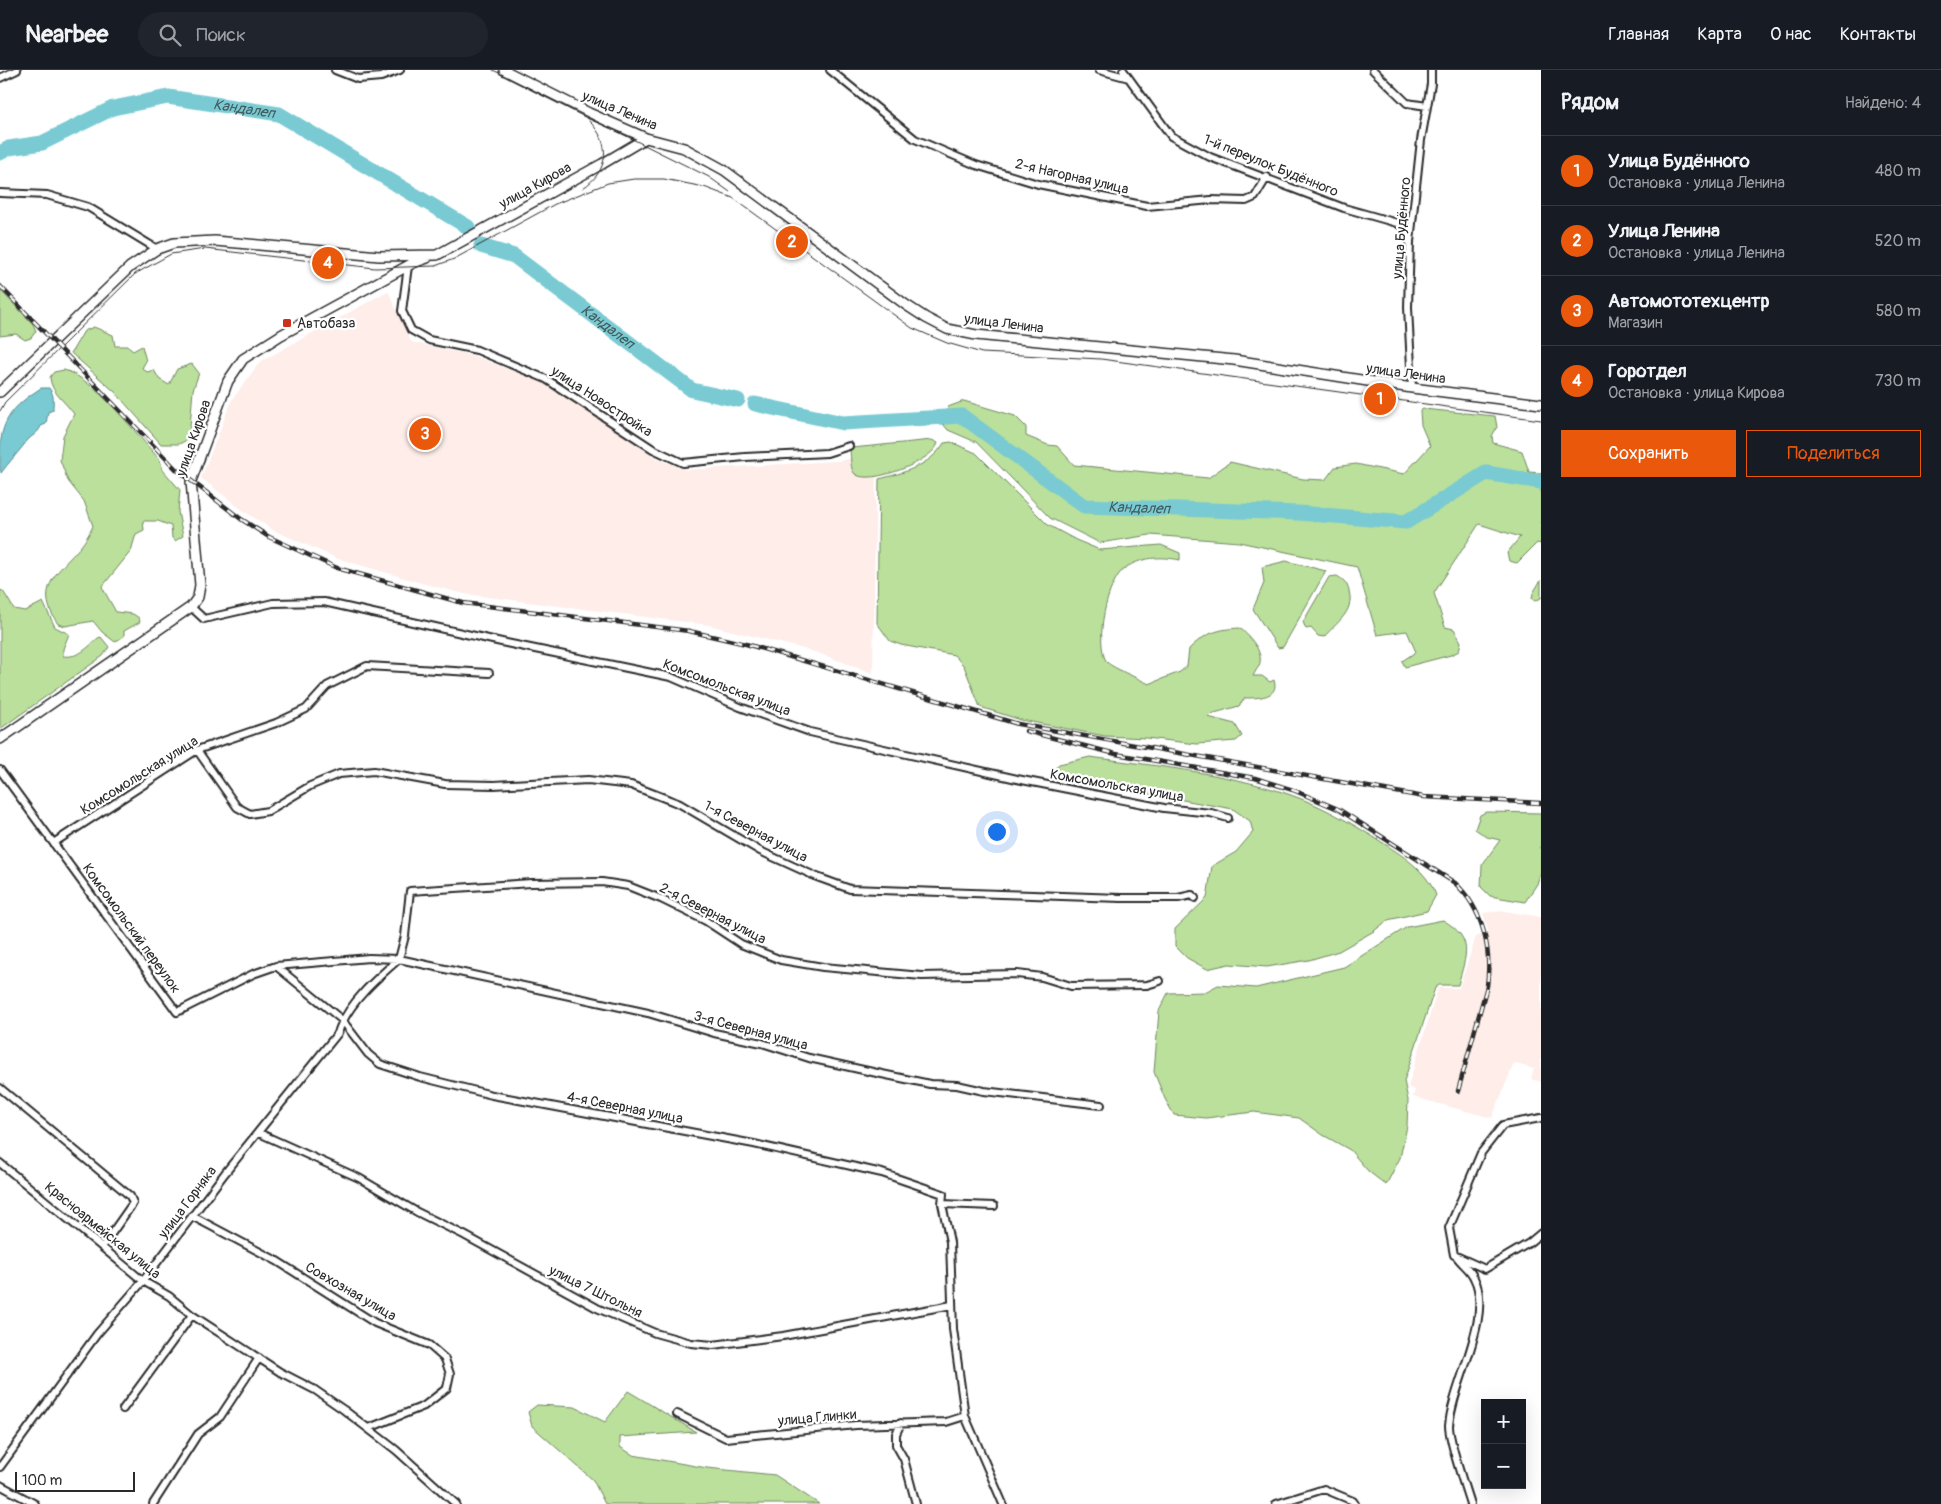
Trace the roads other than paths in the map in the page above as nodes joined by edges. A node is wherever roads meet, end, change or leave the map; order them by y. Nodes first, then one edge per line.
1 (17, 70) edge
2 (335, 70) edge
3 (400, 70) edge
4 (504, 70) edge
5 (830, 70) edge
6 (1099, 70) edge
7 (1123, 70) edge
8 (1373, 70) edge
9 (1431, 70) edge
10 (0, 78) edge
11 (1130, 78) junction
12 (1428, 106) junction
13 (646, 138) junction
14 (1267, 177) junction
15 (0, 193) edge
16 (1411, 232) junction
17 (157, 249) junction
18 (437, 255) junction
19 (408, 266) junction
20 (1412, 388) junction
21 (0, 392) edge
22 (1541, 404) edge
23 (849, 446) dead end
24 (191, 606) junction
25 (489, 673) dead end
26 (0, 739) edge
27 (197, 750) junction
28 (0, 770) edge
29 (1228, 818) dead end
30 (55, 842) junction
31 (1195, 898) dead end
32 (399, 959) junction
33 (276, 966) junction
34 (1160, 981) dead end
35 (342, 1020) junction
36 (0, 1088) edge
37 (1101, 1105) dead end
38 (1541, 1118) edge
39 (259, 1132) junction
40 (0, 1163) edge
41 (942, 1204) junction
42 (994, 1206) dead end
43 (192, 1216) junction
44 (1541, 1233) edge
45 (102, 1247) junction
46 (1454, 1254) junction
47 (143, 1281) junction
48 (952, 1305) junction
49 (192, 1315) junction
50 (259, 1358) junction
51 (123, 1409) dead end
52 (677, 1414) dead end
53 (965, 1416) junction
54 (901, 1423) junction
55 (369, 1428) junction
56 (0, 1466) edge
57 (0, 1485) edge
58 (1354, 1503) edge
59 (35, 1504) edge
60 (153, 1504) edge
61 (456, 1504) edge
62 (916, 1504) edge
63 (1003, 1504) edge
64 (1276, 1504) edge
65 (1470, 1504) edge

1 - 10 street
2 - 3 street
4 - 13 main road, улица Ленина
5 - 14 street, 2-я Нагорная улица
6 - 11 street
7 - 11 street, 1-й переулок Будённого
8 - 12 street
9 - 12 street, улица Будённого
11 - 14 street, 1-й переулок Будённого
12 - 16 street, улица Будённого
13 - 18 main road, улица Кирова
13 - 20 main road, улица Ленина
14 - 16 street, 1-й переулок Будённого
15 - 17 street
16 - 20 street, улица Будённого
17 - 18 main road, улица Кирова
17 - 21 main road, улица Кирова
18 - 19 main road, улица Кирова
19 - 23 street, улица Новостройка
19 - 24 main road, улица Кирова
20 - 22 main road, улица Ленина
24 - 26 main road
24 - 29 street, Комсомольская улица
25 - 27 street, Комсомольская улица
27 - 30 street, Комсомольская улица
27 - 31 street, 1-я Северная улица
28 - 30 street, Комсомольский переулок
30 - 33 street, Комсомольский переулок
32 - 33 street, Комсомольский переулок
32 - 34 street, 2-я Северная улица
32 - 35 street, улица Горняка
32 - 37 street, 3-я Северная улица
33 - 35 street, 4-я Северная улица
35 - 39 street, улица Горняка
35 - 41 street, 4-я Северная улица
36 - 45 street
38 - 46 street
39 - 43 street, улица Горняка
39 - 48 street, улица 7 Штольня
40 - 45 street, Красноармейская улица
41 - 42 street
41 - 48 street
43 - 47 street, улица Горняка
43 - 55 street, Совхозная улица
44 - 46 street
45 - 47 street, Красноармейская улица
46 - 65 street
47 - 49 street, Красноармейская улица
47 - 56 street, улица Горняка
48 - 53 street
49 - 50 street, Красноармейская улица
49 - 51 street
50 - 55 street, Красноармейская улица
50 - 60 street
52 - 54 street, улица Глинки
53 - 54 street, улица Глинки
53 - 63 street
54 - 62 street
55 - 61 street, Красноармейская улица
57 - 59 street
58 - 64 street

